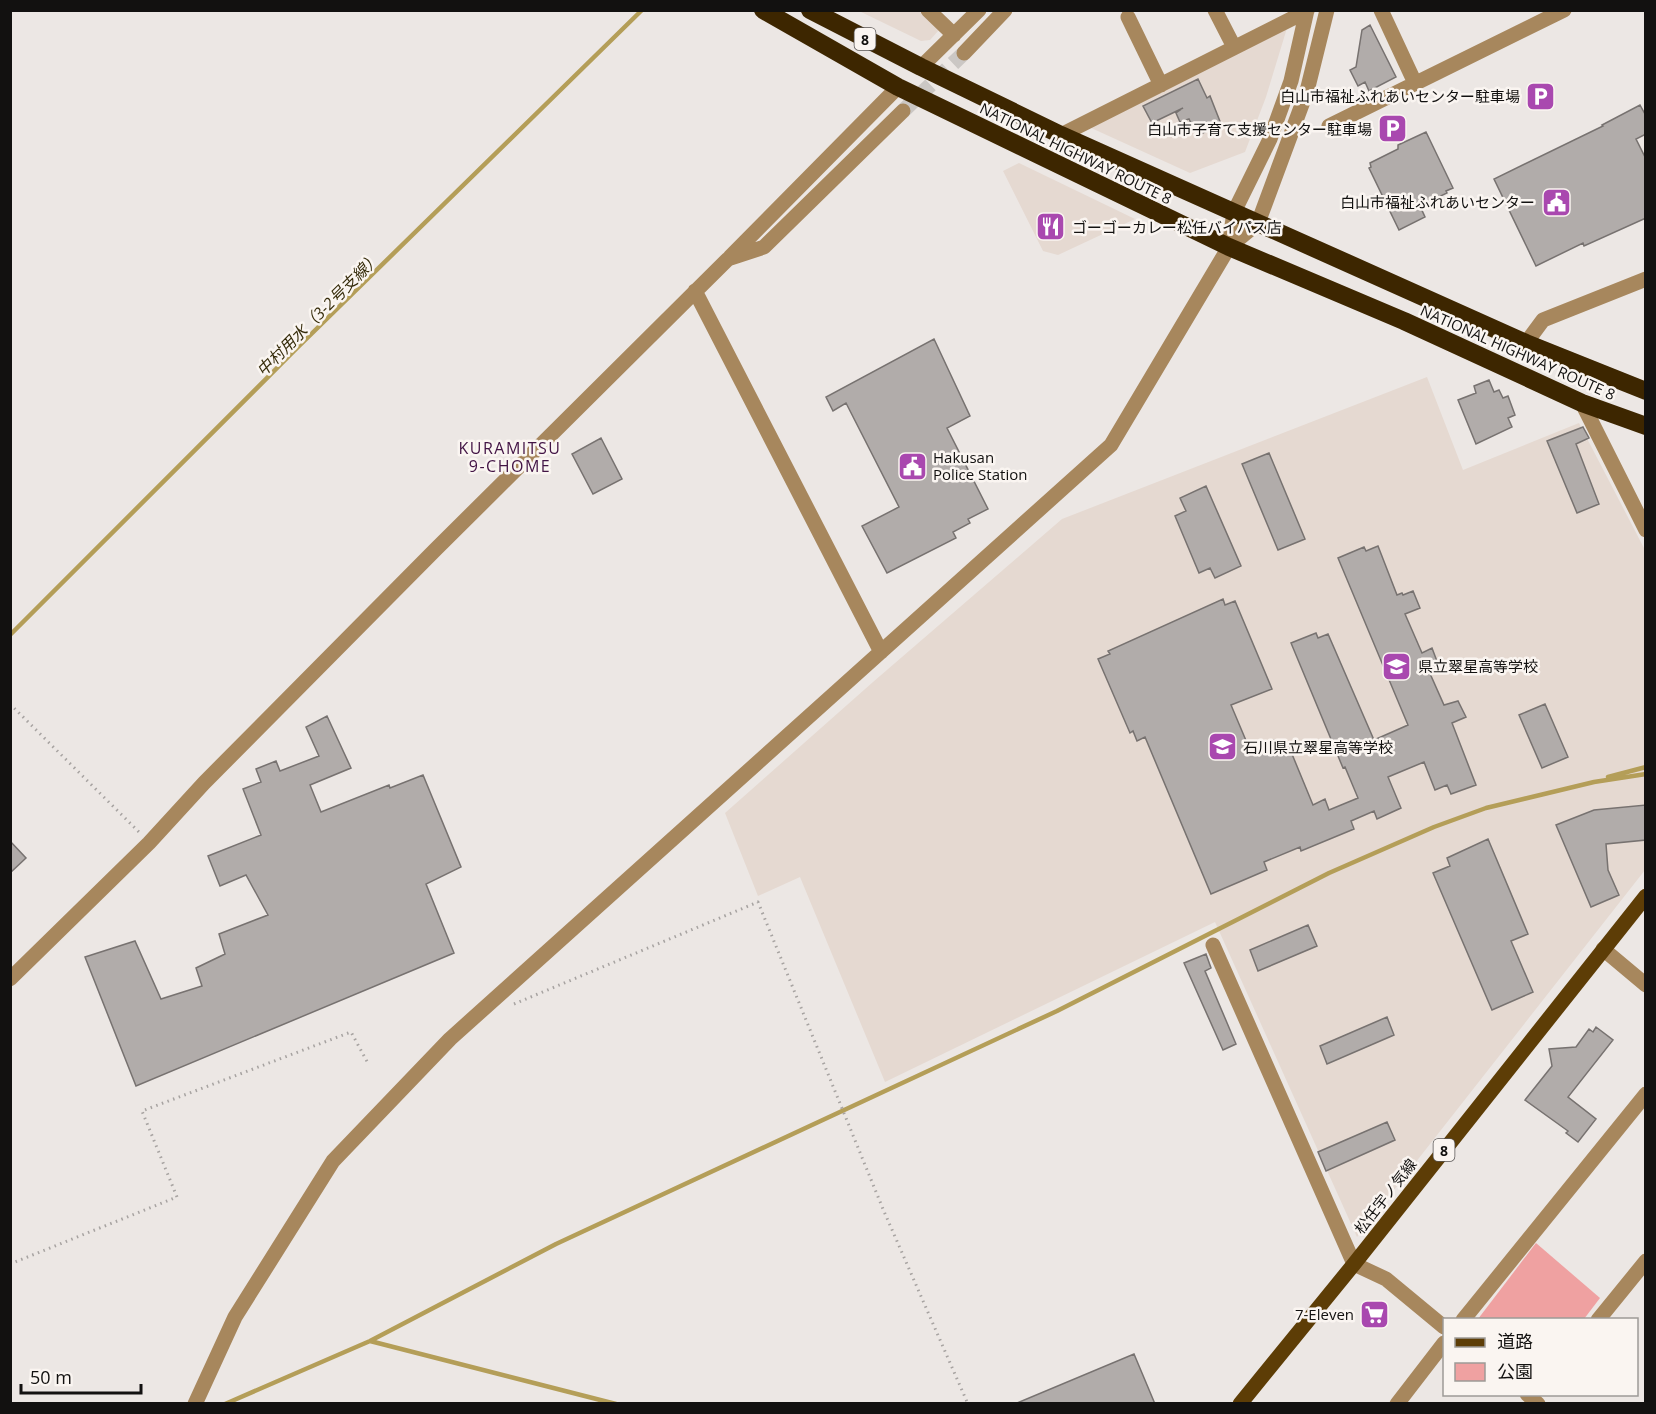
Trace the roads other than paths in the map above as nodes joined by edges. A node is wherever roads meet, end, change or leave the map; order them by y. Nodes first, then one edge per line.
1 (763, 10) edge
2 (810, 10) edge
3 (928, 10) edge
4 (979, 10) edge
5 (1005, 10) edge
6 (1215, 10) edge
7 (1327, 10) edge
8 (1381, 10) edge
9 (1564, 10) edge
10 (1307, 11) edge
11 (1128, 17) dead end
12 (954, 35) junction
13 (1234, 47) junction
14 (964, 53) tunnel mouth
15 (921, 68) junction
16 (1415, 83) junction
17 (1161, 85) junction
18 (898, 87) junction
19 (903, 111) tunnel mouth
20 (1329, 126) dead end
21 (1061, 135) junction
22 (1234, 212) junction
23 (1257, 223) junction
24 (1229, 247) junction
25 (728, 259) junction
26 (1646, 279) edge
27 (695, 291) junction
28 (1526, 343) junction
29 (1646, 391) edge
30 (1582, 403) junction
31 (1646, 426) edge
32 (1646, 530) edge
33 (881, 652) junction
34 (1646, 896) edge
35 (1213, 945) dead end
36 (1603, 949) junction
37 (10, 979) edge
38 (1646, 985) edge
39 (1646, 1094) edge
40 (1646, 1261) edge
41 (1354, 1264) junction
42 (1465, 1318) edge
43 (1600, 1318) edge
44 (1443, 1326) edge
45 (1443, 1344) edge
46 (195, 1404) edge
47 (1240, 1404) edge
48 (1397, 1404) edge

1 - 18 highway, NATIONAL HIGHWAY ROUTE 8 / 8
2 - 15 highway, NATIONAL HIGHWAY ROUTE 8 / 8
3 - 12 street
4 - 12 street
5 - 14 street
6 - 13 street
7 - 23 street
8 - 16 street
9 - 16 street
10 - 13 street
10 - 22 street
11 - 17 street
12 - 15 street
13 - 17 street
15 - 21 highway, NATIONAL HIGHWAY ROUTE 8 / 8
16 - 20 street
17 - 21 street
18 - 24 highway, NATIONAL HIGHWAY ROUTE 8 / 8
18 - 25 street
19 - 25 street
21 - 22 highway, NATIONAL HIGHWAY ROUTE 8 / 8
22 - 23 highway, NATIONAL HIGHWAY ROUTE 8 / 8
22 - 24 street
23 - 24 street
23 - 28 highway, NATIONAL HIGHWAY ROUTE 8 / 8
24 - 30 highway, NATIONAL HIGHWAY ROUTE 8 / 8
24 - 33 street
25 - 27 street
26 - 28 street
27 - 33 street
27 - 37 street
28 - 29 highway, NATIONAL HIGHWAY ROUTE 8 / 8
30 - 31 highway, NATIONAL HIGHWAY ROUTE 8 / 8
30 - 32 street
33 - 46 street
34 - 36 main road, 松任宇ノ気線 / 8
35 - 41 street
36 - 38 street
36 - 41 main road, 松任宇ノ気線 / 8
39 - 42 street
40 - 43 street
41 - 44 street
41 - 47 main road, 松任宇ノ気線 / 8
45 - 48 street

